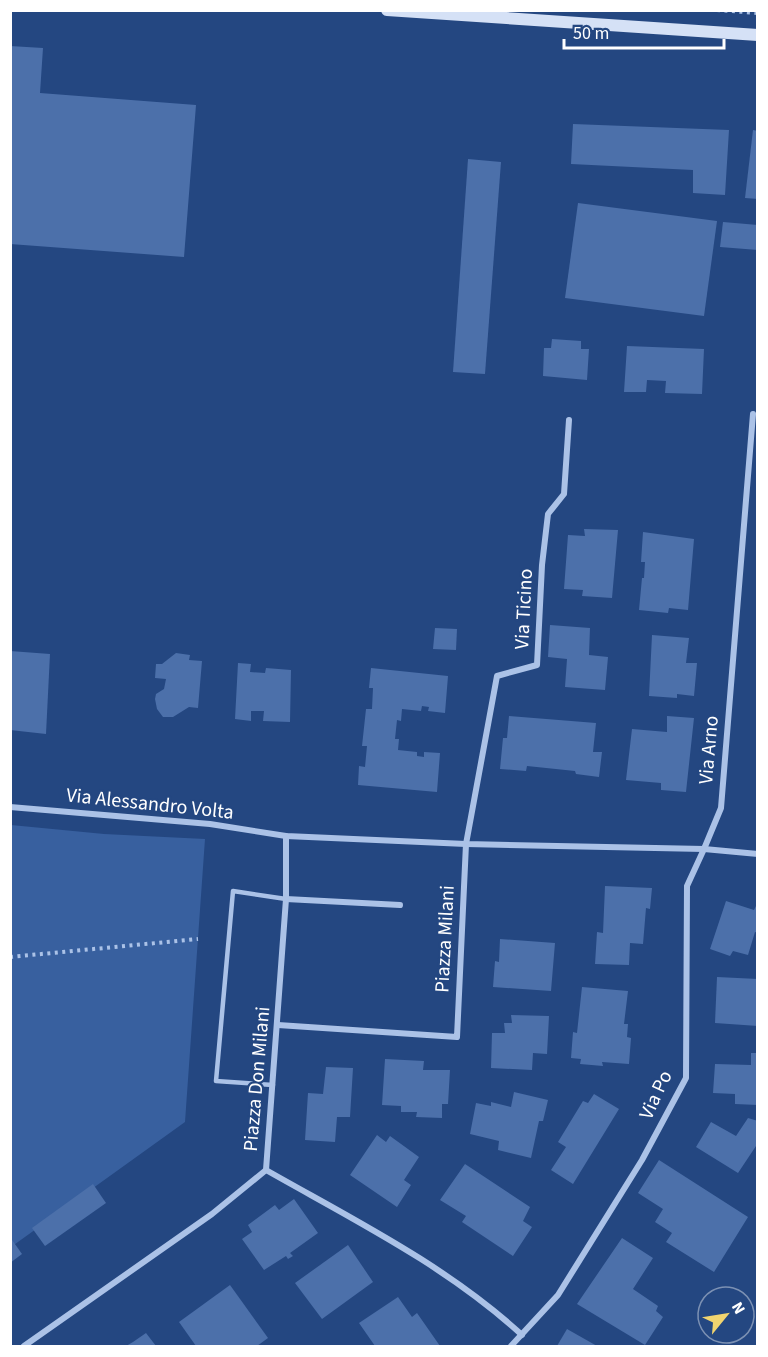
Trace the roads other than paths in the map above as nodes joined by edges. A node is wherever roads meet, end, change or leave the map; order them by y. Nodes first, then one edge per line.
1 (387, 10) edge
2 (758, 35) edge
3 (753, 414) dead end
4 (569, 420) dead end
5 (10, 807) edge
6 (286, 836) junction
7 (466, 844) junction
8 (704, 849) junction
9 (758, 854) edge
10 (286, 899) junction
11 (400, 905) dead end
12 (278, 1025) junction
13 (273, 1085) junction
14 (266, 1170) junction
15 (522, 1335) junction
16 (24, 1347) edge
17 (511, 1347) edge

1 - 2 main road
3 - 8 street, Via Arno
4 - 7 street, Via Ticino
5 - 6 street, Via Alessandro Volta
6 - 7 street
6 - 10 street, Piazza Don Milani
7 - 8 street
7 - 12 street, Piazza Milani
8 - 9 street
8 - 15 street, Via Po
10 - 11 street
10 - 12 street, Piazza Don Milani
10 - 13 lane
12 - 13 street, Piazza Don Milani
13 - 14 street, Piazza Don Milani
14 - 15 street
14 - 16 street, Piazza Don Milani
15 - 17 street, Via Po

